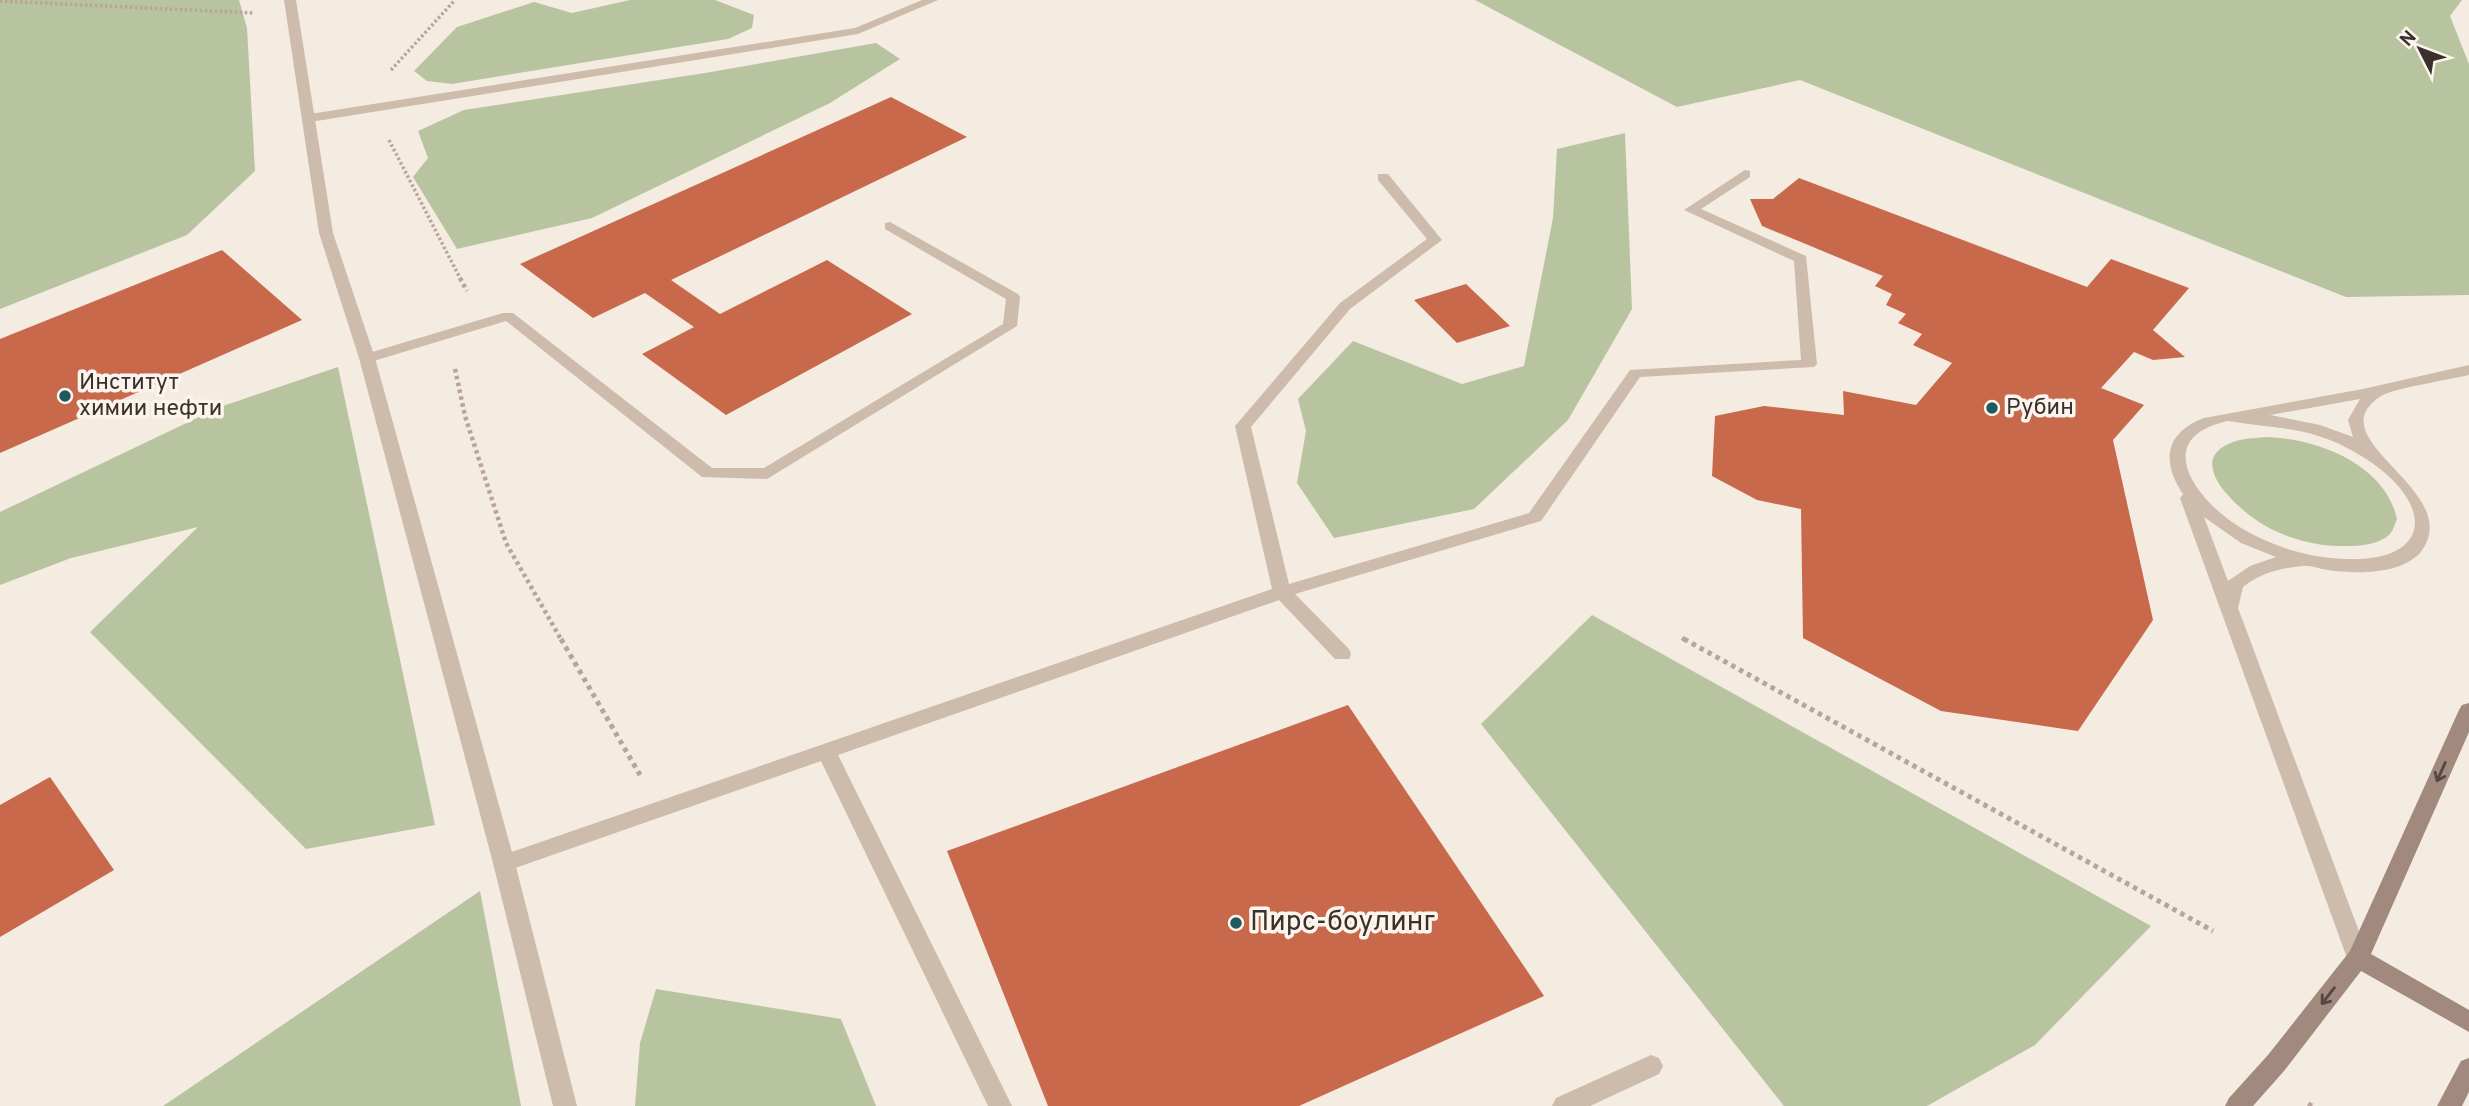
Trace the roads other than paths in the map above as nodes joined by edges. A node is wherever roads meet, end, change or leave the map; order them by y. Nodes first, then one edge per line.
1 (932, 0) edge
2 (292, 8) edge
3 (310, 118) junction
4 (1745, 174) dead end
5 (1383, 177) dead end
6 (890, 226) dead end
7 (367, 358) junction
8 (2469, 370) edge
9 (2375, 393) junction
10 (2231, 417) junction
11 (2377, 458) junction
12 (2183, 484) junction
13 (2311, 561) junction
14 (1282, 592) junction
15 (2230, 607) junction
16 (1342, 654) dead end
17 (2469, 710) edge
18 (826, 751) junction
19 (504, 863) junction
20 (2358, 958) junction
21 (2469, 1022) edge
22 (1651, 1066) dead end
23 (2469, 1069) edge
24 (565, 1106) edge
25 (1000, 1106) edge
26 (1564, 1106) edge
27 (2237, 1106) edge
28 (2449, 1106) edge

1 - 3 street
2 - 3 street
3 - 7 street
4 - 14 street
5 - 14 street
6 - 7 street
7 - 19 street
8 - 9 street
9 - 10 street
9 - 11 street
10 - 11 street
10 - 12 street
11 - 13 street
12 - 13 street
12 - 15 street
13 - 15 street
14 - 16 street
14 - 18 street
15 - 20 street
17 -> 20 main road
18 - 19 street
18 - 25 street
19 - 24 street
20 - 21 main road
20 -> 27 main road
22 - 26 street
23 - 28 main road

